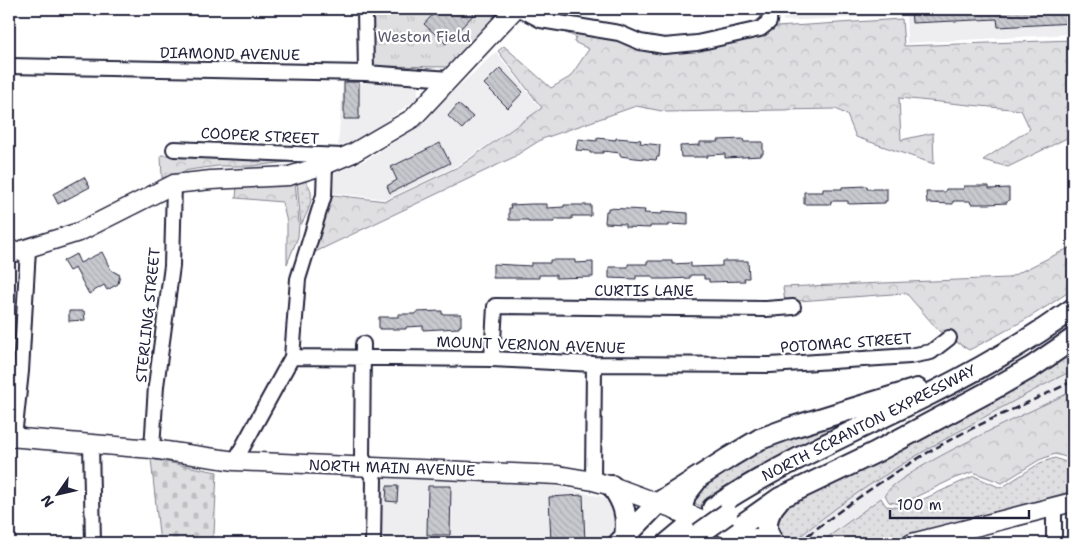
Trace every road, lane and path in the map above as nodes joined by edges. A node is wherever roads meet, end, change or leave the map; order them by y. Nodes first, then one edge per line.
1 (366, 9) edge
2 (515, 9) edge
3 (520, 9) edge
4 (770, 9) edge
5 (9, 66) edge
6 (366, 73) junction
7 (450, 79) junction
8 (174, 149) dead end
9 (346, 156) junction
10 (326, 165) junction
11 (174, 184) junction
12 (28, 249) junction
13 (9, 254) edge
14 (793, 307) dead end
15 (1073, 309) edge
16 (1073, 327) edge
17 (948, 338) dead end
18 (1073, 338) edge
19 (363, 351) junction
20 (292, 357) junction
21 (492, 359) junction
22 (594, 364) junction
23 (770, 365) joint
24 (972, 371) junction
25 (11, 437) edge
26 (91, 443) junction
27 (152, 450) junction
28 (235, 461) junction
29 (368, 468) junction
30 (699, 478) junction
31 (602, 484) junction
32 (780, 498) junction
33 (1073, 502) edge
34 (658, 503) junction
35 (1054, 507) junction
36 (726, 524) edge
37 (688, 529) edge
38 (622, 540) edge
39 (761, 542) edge
40 (93, 543) edge
41 (373, 543) edge
42 (668, 543) edge
43 (912, 543) edge
44 (1054, 543) edge

1 - 6 street
2 - 7 main road
3 - 4 street
5 - 6 street, DIAMOND AVENUE
6 - 7 street, DIAMOND AVENUE
7 - 9 main road
8 - 9 street, COOPER STREET
9 - 10 main road
10 - 11 main road
10 - 20 street
11 - 12 main road
11 - 27 street, STERLING STREET
12 - 13 main road
12 - 25 street
14 - 21 street, CURTIS LANE
15 - 24 highway, NORTH SCRANTON EXPRESSWAY
16 - 36 highway, NORTH SCRANTON EXPRESSWAY
17 - 23 street, POTOMAC STREET
18 - 32 highway
19 - 20 street, MOUNT VERNON AVENUE
19 - 21 street, MOUNT VERNON AVENUE
19 - 29 street
20 - 28 street
21 - 22 street, MOUNT VERNON AVENUE
22 - 23 street, MOUNT VERNON AVENUE
22 - 31 street
24 - 30 highway
24 - 36 highway, NORTH SCRANTON EXPRESSWAY
25 - 26 main road, NORTH MAIN AVENUE
26 - 27 main road, NORTH MAIN AVENUE
26 - 40 street
27 - 28 main road, NORTH MAIN AVENUE
28 - 29 main road, NORTH MAIN AVENUE
29 - 31 main road, NORTH MAIN AVENUE
29 - 41 street
30 - 34 highway
30 - 37 highway
31 - 34 main road, NORTH MAIN AVENUE
31 - 38 highway
32 - 36 highway
32 - 39 highway
33 - 35 main road
34 - 37 main road, NORTH MAIN AVENUE
34 - 38 highway
35 - 43 main road
35 - 44 street
36 - 37 highway, NORTH SCRANTON EXPRESSWAY
36 - 37 main road, NORTH MAIN AVENUE
36 - 39 main road, NORTH MAIN AVENUE
37 - 42 highway, NORTH SCRANTON EXPRESSWAY

